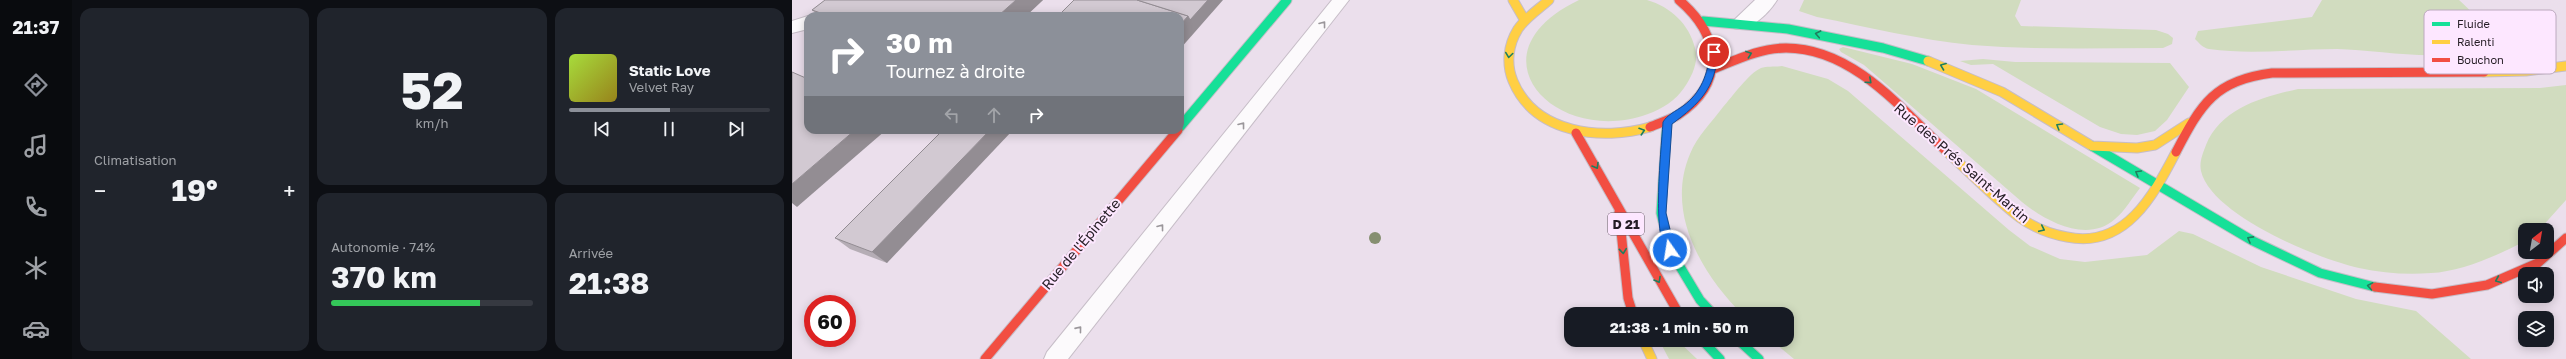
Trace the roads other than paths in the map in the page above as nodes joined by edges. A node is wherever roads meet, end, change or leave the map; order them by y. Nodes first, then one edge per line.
1 (1288, 0) edge
2 (1341, 0) edge
3 (1513, 0) edge
4 (1549, 0) edge
5 (1679, 0) edge
6 (1767, 0) edge
7 (1524, 19) junction
8 (1703, 21) junction
9 (1741, 23) junction
10 (804, 24) edge
11 (792, 27) edge
12 (2566, 66) edge
13 (2556, 67) edge
14 (1713, 69) junction
15 (2424, 73) edge
16 (1667, 122) junction
17 (2192, 122) junction
18 (1184, 123) edge
19 (1576, 133) junction
20 (1175, 134) edge
21 (2092, 146) junction
22 (2159, 185) junction
23 (1619, 212) junction
24 (2566, 238) edge
25 (1631, 307) edge
26 (1674, 307) edge
27 (1706, 307) edge
28 (1646, 347) edge
29 (1709, 347) edge
30 (1746, 347) edge
31 (985, 359) edge
32 (1055, 359) edge
33 (1652, 359) edge
34 (1720, 359) edge
35 (1759, 359) edge

1 - 18 main road
32 -> 2 lane
3 - 7 main road
4 - 7 main road
5 - 8 main road
6 - 9 street
7 -> 19 main road
8 - 9 main road, Rue des Prés Saint-Martin
8 - 14 main road
21 -> 9 main road, Rue des Prés Saint-Martin
10 - 11 lane
12 - 13 main road, Rue des Prés Saint-Martin
14 - 16 main road
14 -> 22 main road, Rue des Prés Saint-Martin
15 - 17 main road, Rue des Prés Saint-Martin
19 -> 16 main road
16 - 27 main road, D 21
17 - 21 main road, Rue des Prés Saint-Martin
17 - 22 main road, Rue des Prés Saint-Martin
19 -> 23 main road, D 21
20 - 31 main road, Rue de l'Épinette
22 -> 21 main road
24 -> 22 main road
23 -> 25 main road
23 -> 26 main road, D 21
28 - 33 main road
29 - 34 main road
30 - 35 main road

